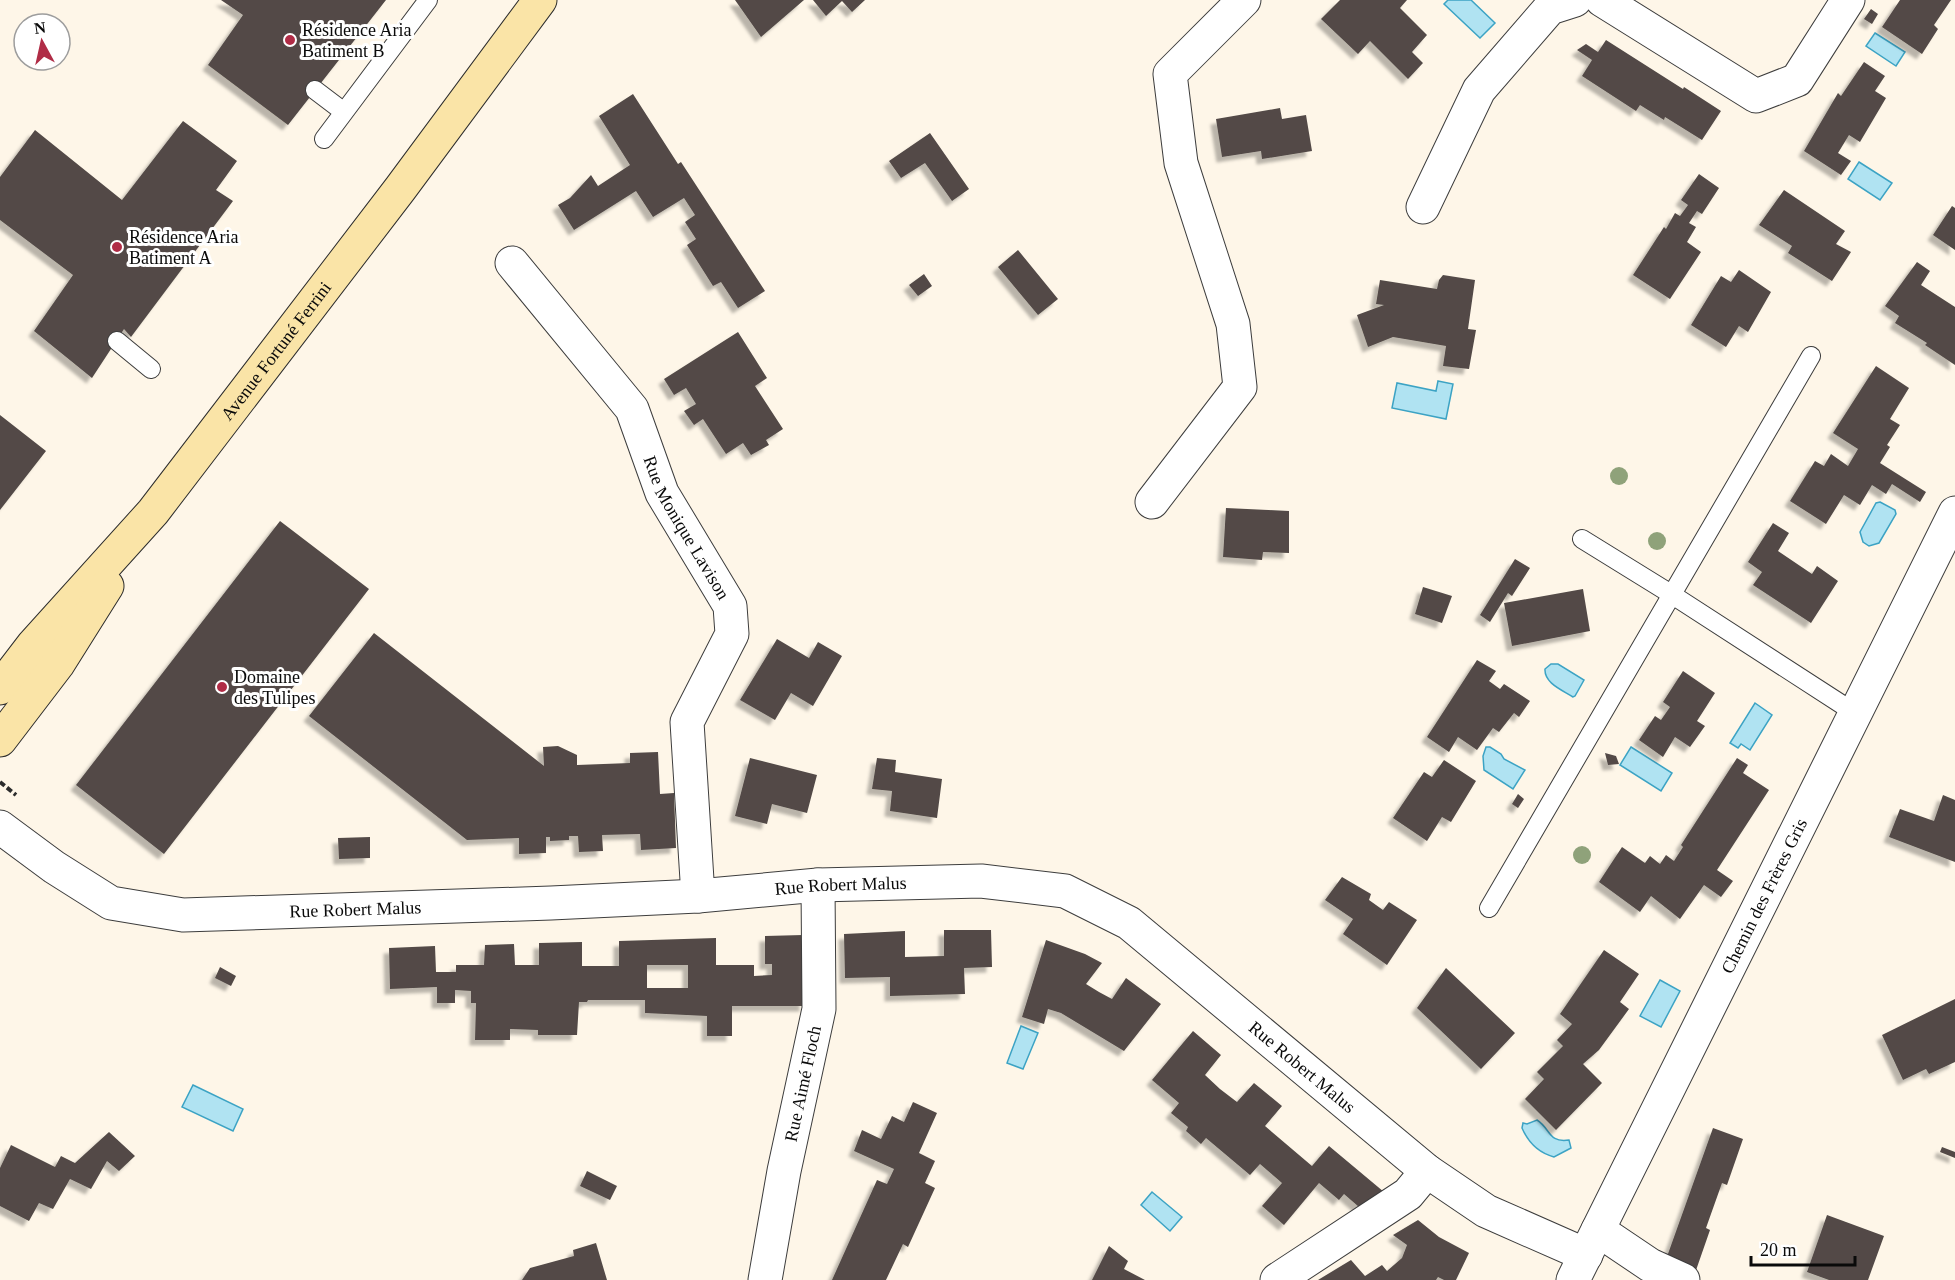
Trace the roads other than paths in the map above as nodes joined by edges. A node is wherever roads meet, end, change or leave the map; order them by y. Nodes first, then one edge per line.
1 (428, 0) edge
2 (540, 0) edge
3 (553, 0) edge
4 (1244, 0) edge
5 (1575, 0) edge
6 (1602, 0) edge
7 (1848, 0) edge
8 (315, 90) dead end
9 (344, 112) junction
10 (324, 139) dead end
11 (400, 189) junction
12 (1423, 207) dead end
13 (512, 263) dead end
14 (117, 341) dead end
15 (1811, 356) dead end
16 (151, 369) dead end
17 (1152, 502) dead end
18 (153, 512) junction
19 (1955, 513) edge
20 (1582, 539) dead end
21 (1671, 594) junction
22 (0, 688) edge
23 (1855, 713) junction
24 (0, 740) edge
25 (0, 827) edge
26 (818, 885) junction
27 (698, 896) junction
28 (1489, 908) dead end
29 (1427, 1171) junction
30 (1586, 1255) edge
31 (765, 1280) edge
32 (1277, 1280) edge
33 (1683, 1280) edge

1 - 9 lane
2 - 11 main road, Avenue Fortuné Ferrini
3 - 11 main road, Avenue Fortuné Ferrini
4 - 17 street
5 - 12 street
6 - 7 street
8 - 9 lane
9 - 10 lane
11 - 18 main road, Avenue Fortuné Ferrini
13 - 27 street, Rue Monique Lavison
14 - 16 lane
15 - 21 lane
18 - 22 main road, Avenue Fortuné Ferrini
18 - 24 main road, Avenue Fortuné Ferrini
19 - 23 street, Chemin des Frères Gris
20 - 21 lane
21 - 23 lane
21 - 28 lane
23 - 30 street, Chemin des Frères Gris
25 - 27 street, Rue Robert Malus
26 - 27 street, Rue Robert Malus
26 - 29 street, Rue Robert Malus
26 - 31 street, Rue Aimé Floch
29 - 30 street, Rue Robert Malus
29 - 32 street
30 - 33 street, Rue Robert Malus

